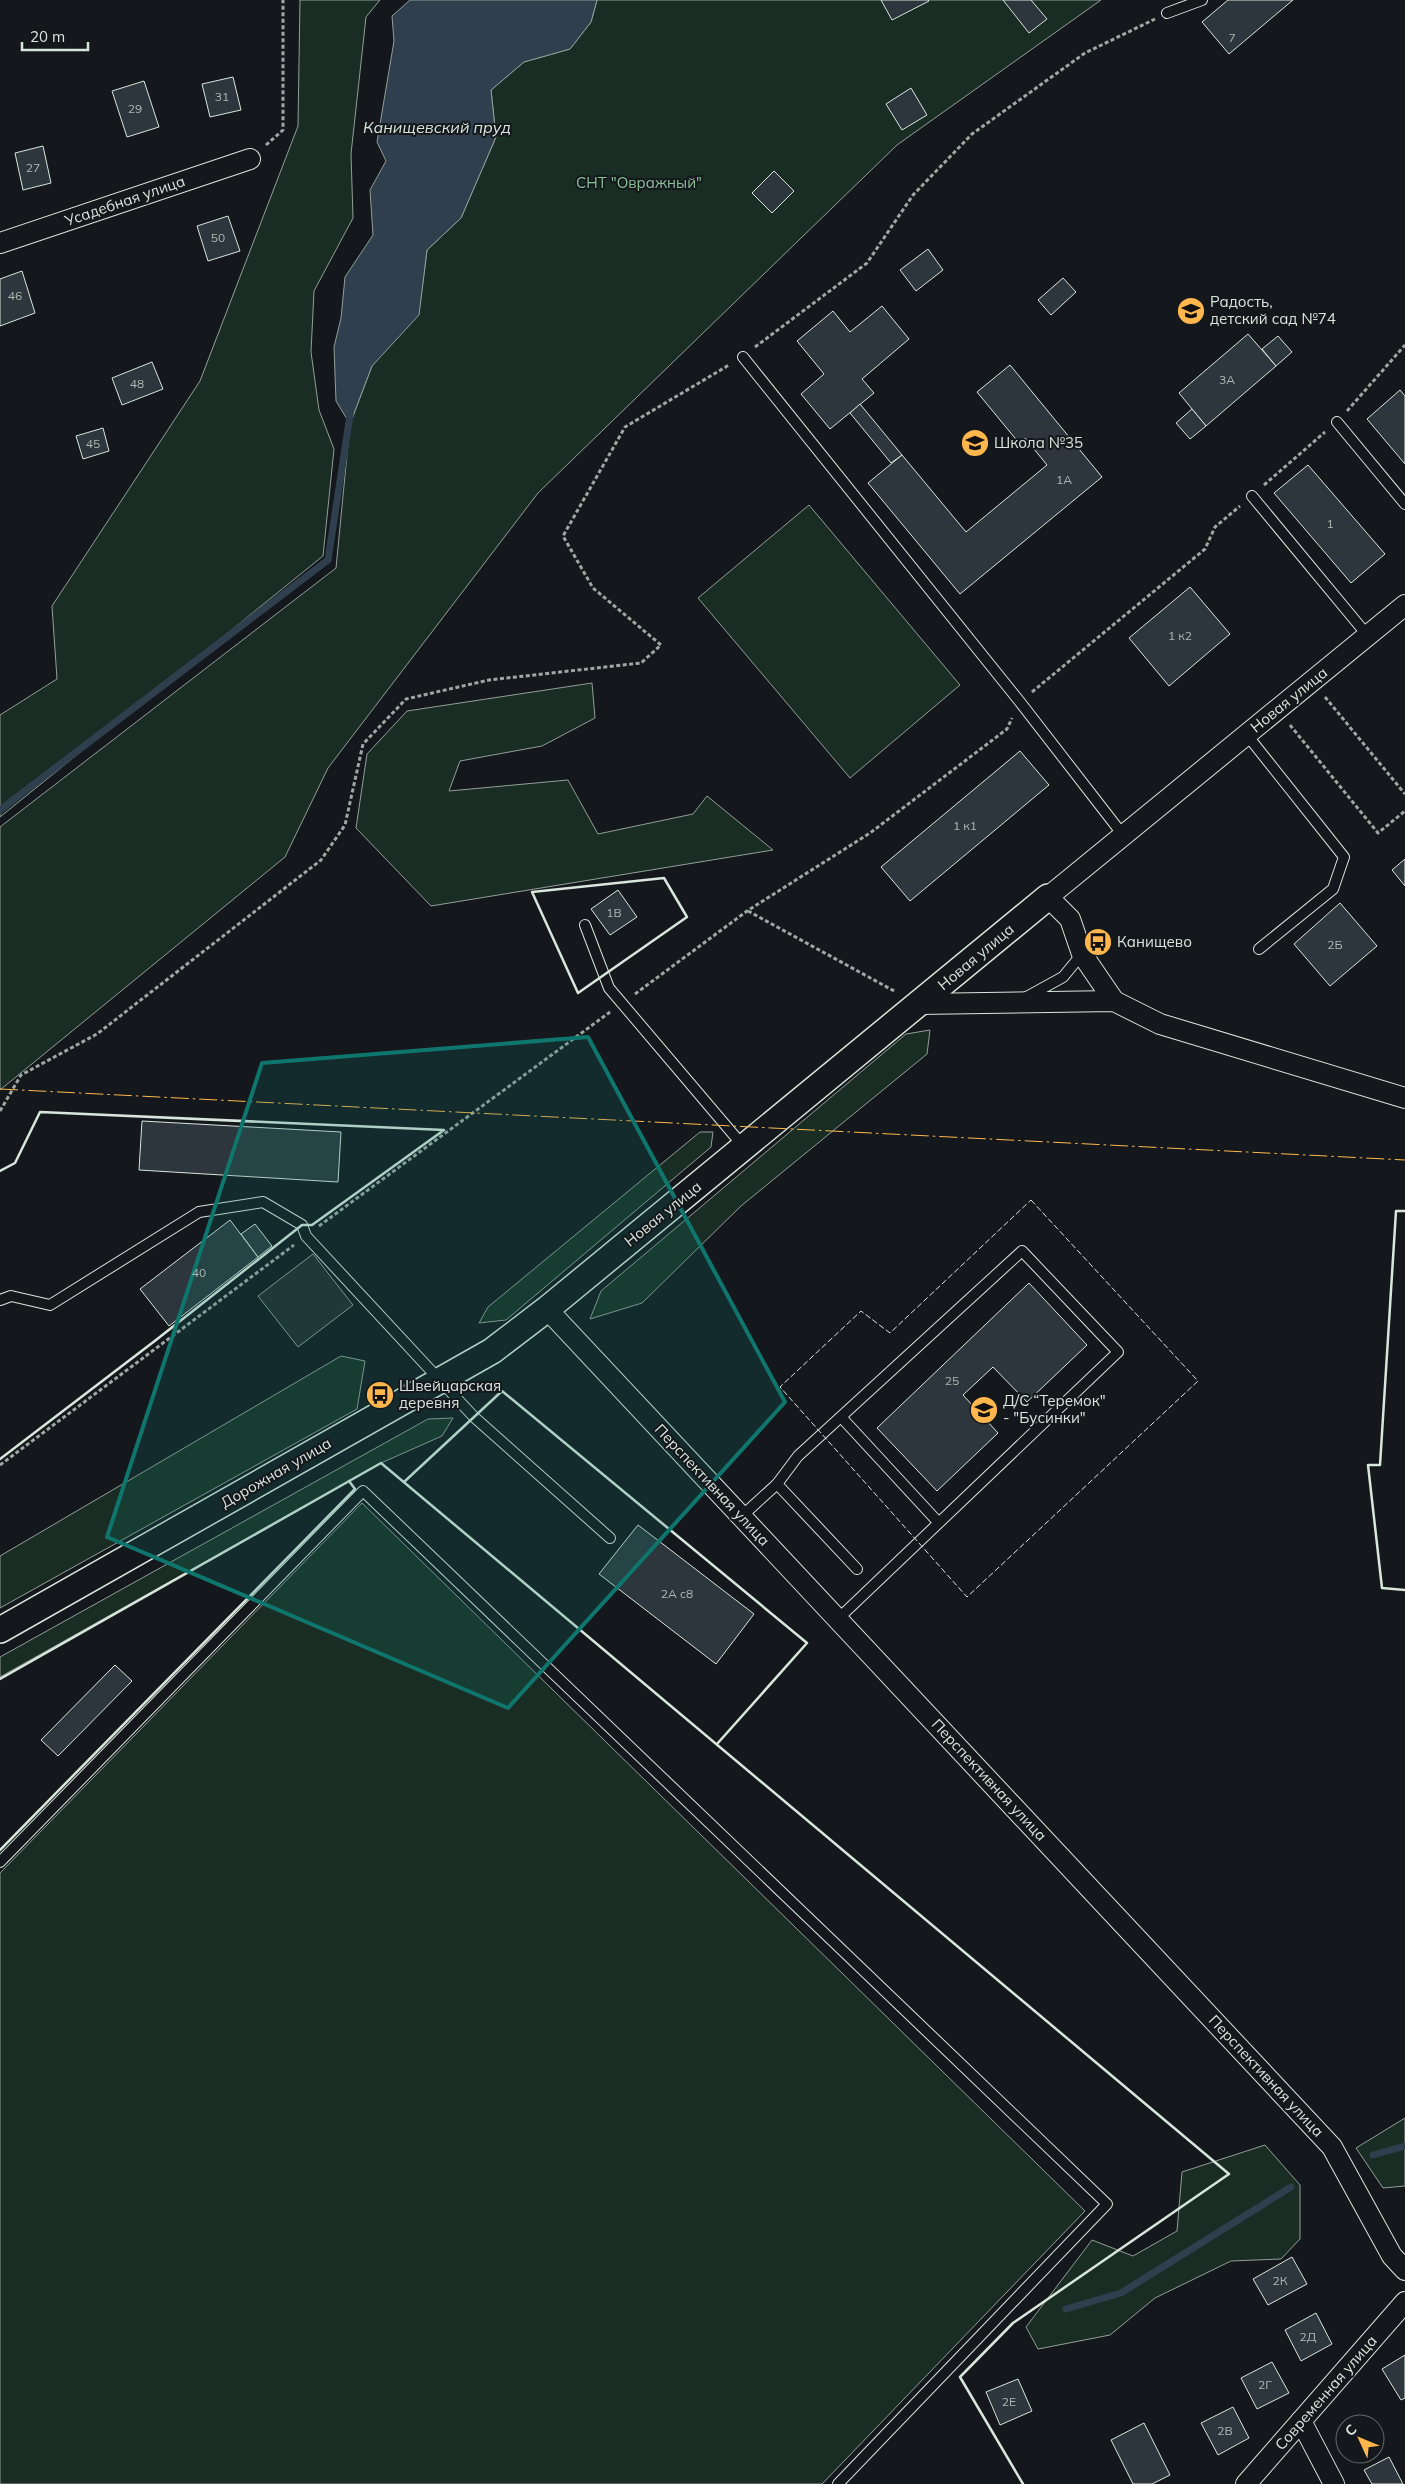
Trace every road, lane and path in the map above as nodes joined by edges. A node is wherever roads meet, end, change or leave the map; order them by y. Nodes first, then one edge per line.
1 (283, 0) edge
2 (1202, 0) edge
3 (1167, 13) joint
4 (250, 159) joint
5 (0, 243) edge
6 (1405, 345) edge
7 (743, 357) junction
8 (1338, 422) junction
9 (1252, 496) junction
10 (1405, 504) edge
11 (1405, 605) edge
12 (1368, 636) junction
13 (1321, 692) dead end
14 (1020, 702) junction
15 (1287, 721) dead end
16 (1247, 735) junction
17 (1405, 794) edge
18 (1405, 811) edge
19 (1123, 835) junction
20 (1048, 897) junction
21 (747, 911) junction
22 (586, 925) dead end
23 (1259, 950) dead end
24 (1082, 954) junction
25 (1018, 1001) junction
26 (1114, 1001) junction
27 (622, 1003) junction
28 (919, 1004) junction
29 (1405, 1098) edge
30 (0, 1111) edge
31 (744, 1147) junction
32 (306, 1236) junction
33 (0, 1300) edge
34 (547, 1309) junction
35 (439, 1381) junction
36 (842, 1418) junction
37 (0, 1465) edge
38 (777, 1484) junction
39 (742, 1516) junction
40 (938, 1522) junction
41 (610, 1538) dead end
42 (857, 1570) dead end
43 (838, 1619) junction
44 (0, 1630) edge
45 (0, 1862) edge
46 (1405, 2270) edge
47 (1405, 2302) edge
48 (1301, 2422) junction
49 (838, 2484) edge
50 (1246, 2484) edge
51 (1334, 2484) edge

1 - 4 path
2 - 3 lane
3 - 7 path
4 - 5 street, Усадебная улица
6 - 8 path
7 - 14 lane
7 - 30 path
8 - 9 path
8 - 10 lane
9 - 12 lane
9 - 14 path
11 - 12 street, Новая улица
12 - 16 street, Новая улица
13 - 17 path
14 - 19 lane
14 - 21 path
15 - 18 path
16 - 19 street, Новая улица
16 - 23 lane
19 - 20 street, Новая улица
20 - 24 street
20 - 28 street, Новая улица
21 - 27 path
21 - 28 path
22 - 27 lane
24 - 25 lane
24 - 26 street
25 - 26 street
25 - 28 street
26 - 29 street
27 - 31 lane
27 - 32 path
28 - 31 street, Новая улица
31 - 34 street, Новая улица
32 - 33 lane
32 - 35 lane
32 - 37 path
34 - 35 street, Дорожная улица
34 - 39 street, Перспективная улица
35 - 41 lane
35 - 44 street, Дорожная улица
36 - 38 lane
36 - 40 lane
36 - 40 lane
38 - 39 lane
38 - 42 lane
39 - 43 street, Перспективная улица
40 - 43 lane
43 - 46 street, Перспективная улица
45 - 49 lane
47 - 48 street, Современная улица
48 - 50 street, Современная улица
48 - 51 street

